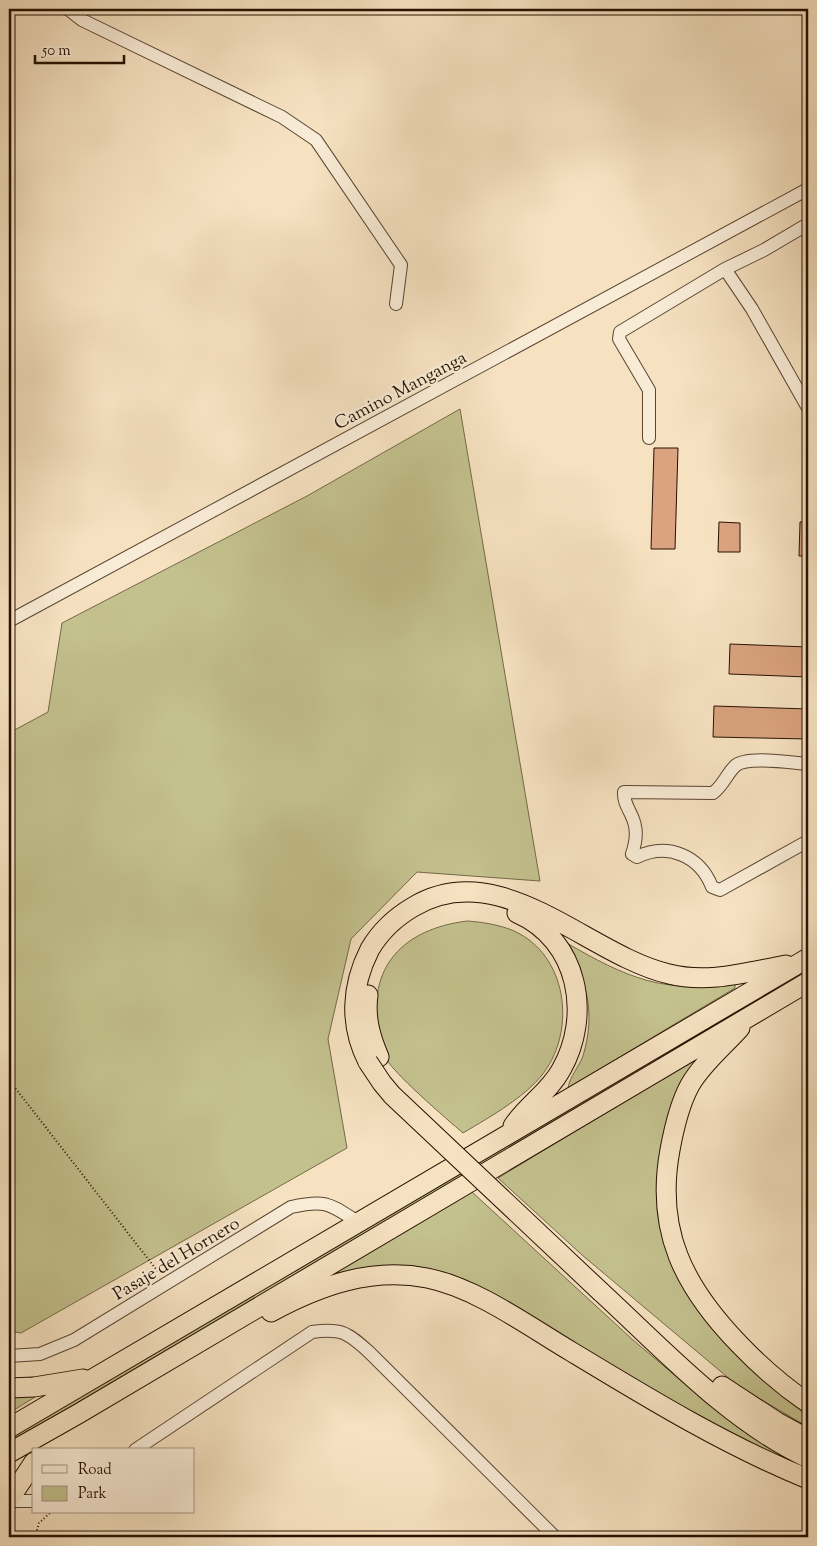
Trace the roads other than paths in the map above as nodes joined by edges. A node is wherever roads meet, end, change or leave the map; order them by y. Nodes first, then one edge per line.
1 (68, 9) edge
2 (808, 190) edge
3 (808, 224) edge
4 (726, 269) junction
5 (396, 304) dead end
6 (808, 408) edge
7 (649, 438) dead end
8 (9, 621) edge
9 (808, 764) edge
10 (808, 841) edge
11 (805, 960) edge
12 (808, 982) edge
13 (748, 1017) junction
14 (678, 1033) junction
15 (688, 1051) junction
16 (373, 1059) junction
17 (508, 1134) junction
18 (358, 1222) junction
19 (604, 1288) junction
20 (234, 1320) junction
21 (9, 1356) edge
22 (94, 1377) junction
23 (9, 1388) edge
24 (808, 1403) edge
25 (78, 1414) junction
26 (9, 1428) edge
27 (808, 1439) edge
28 (43, 1448) edge
29 (138, 1448) edge
30 (9, 1452) edge
31 (808, 1458) edge
32 (32, 1465) edge
33 (808, 1479) edge
34 (9, 1500) edge
35 (32, 1501) edge
36 (555, 1537) edge

1 - 5 street
2 - 8 street, Camino Manganga
3 - 4 street
4 - 6 street
4 - 7 street
9 - 10 street
11 - 14 highway
11 - 16 highway
12 - 13 highway
13 - 15 highway
13 - 24 highway
14 - 15 street
14 - 17 highway
15 - 20 highway
16 - 17 highway
16 - 19 highway
17 - 18 highway
18 - 21 street, Pasaje del Hornero
18 - 22 highway
19 - 27 highway
19 - 31 highway
20 - 25 highway
20 - 33 highway
22 - 23 highway
22 - 26 highway
25 - 28 highway
25 - 30 highway
29 - 36 street
32 - 34 highway
34 - 35 street

